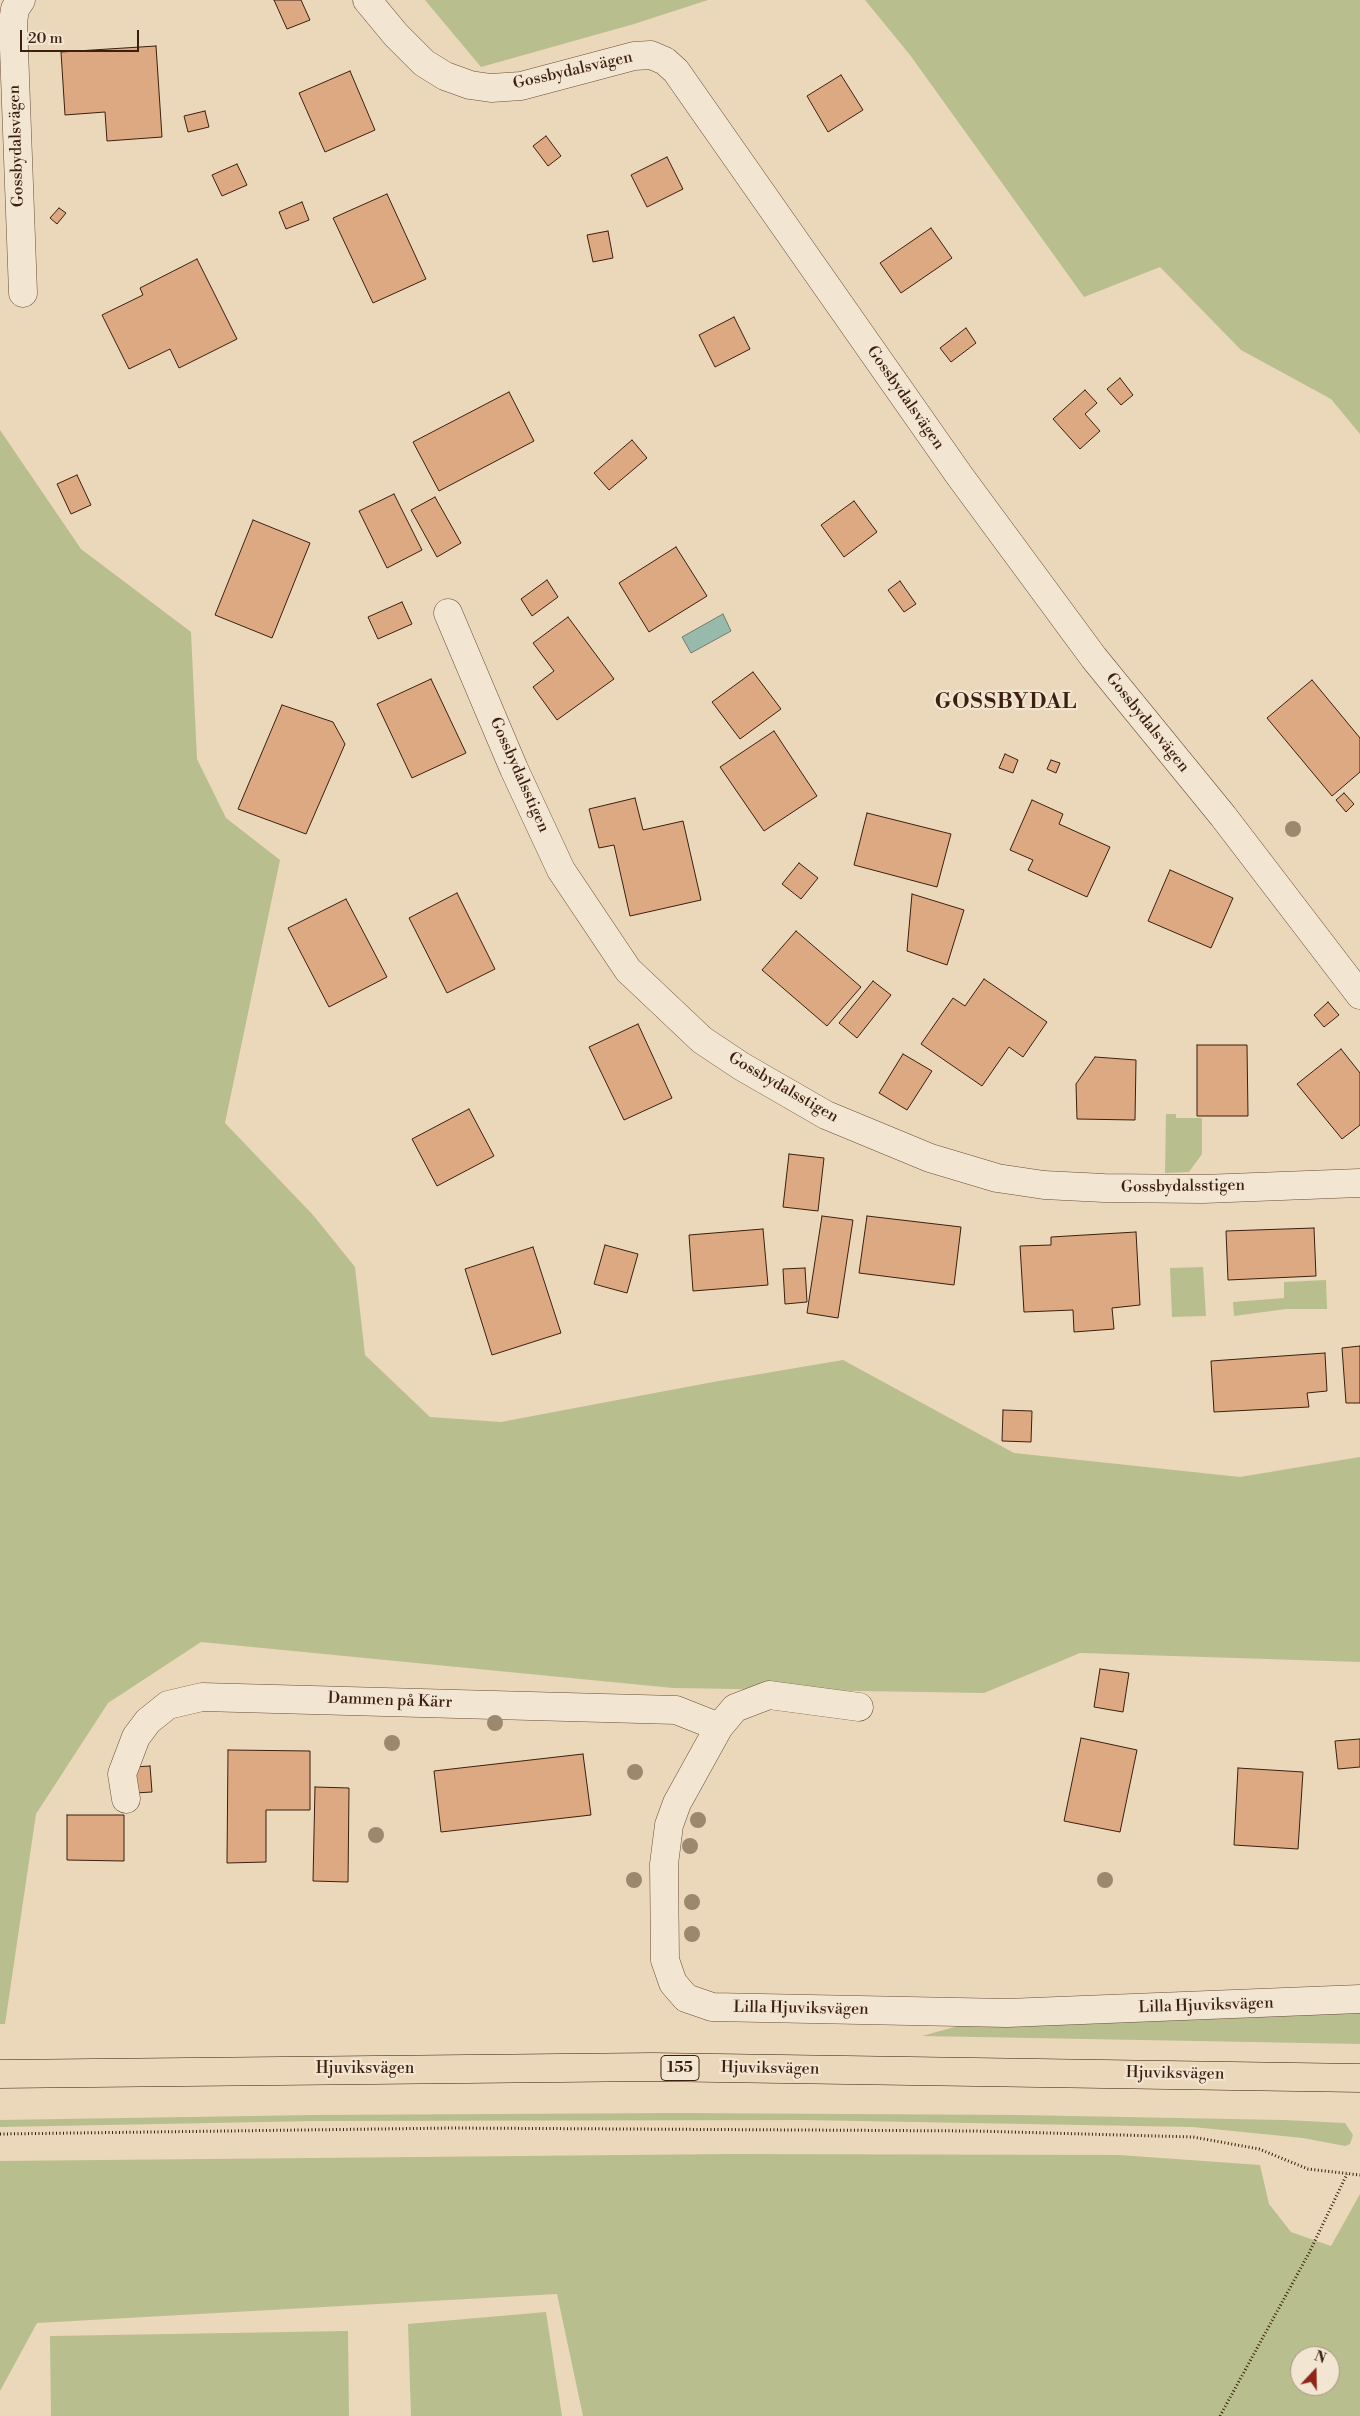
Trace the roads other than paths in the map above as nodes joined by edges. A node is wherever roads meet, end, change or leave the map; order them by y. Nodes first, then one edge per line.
1 (21, 0) edge
2 (367, 0) edge
3 (23, 293) dead end
4 (448, 614) dead end
5 (1360, 996) edge
6 (1360, 1183) edge
7 (858, 1707) dead end
8 (719, 1727) junction
9 (126, 1799) dead end
10 (1360, 1999) edge
11 (0, 2074) edge
12 (1360, 2078) edge

1 - 3 street, Gossbydalsvägen
2 - 5 street, Gossbydalsvägen
4 - 6 street, Gossbydalsstigen
7 - 8 street, Lilla Hjuviksvägen
8 - 9 street, Dammen på Kärr
8 - 10 street, Lilla Hjuviksvägen
11 - 12 main road, Hjuviksvägen / 155

